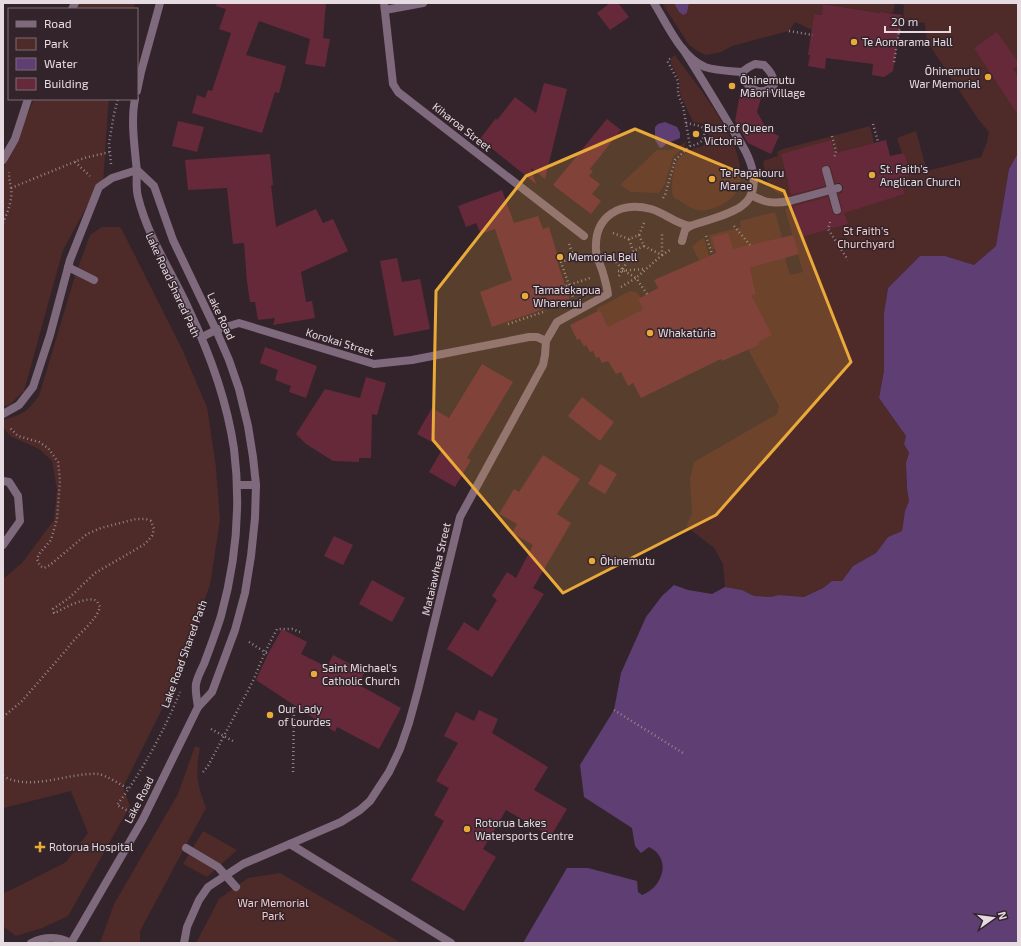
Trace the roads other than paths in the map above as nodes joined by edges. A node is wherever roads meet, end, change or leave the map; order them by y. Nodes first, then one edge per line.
1 (160, 3) edge
2 (423, 3) edge
3 (654, 3) edge
4 (384, 7) edge
5 (682, 49) junction
6 (742, 72) dead end
7 (138, 86) edge
8 (28, 100) edge
9 (135, 100) edge
10 (3, 160) edge
11 (137, 170) junction
12 (826, 170) road end
13 (835, 189) junction
14 (751, 195) junction
15 (837, 210) road end
16 (669, 218) junction
17 (690, 226) junction
18 (584, 236) dead end
19 (68, 267) junction
20 (94, 280) dead end
21 (216, 330) junction
22 (202, 337) junction
23 (546, 341) junction
24 (3, 414) edge
25 (3, 481) edge
26 (256, 484) junction
27 (237, 485) junction
28 (3, 545) edge
29 (198, 707) junction
30 (290, 844) junction
31 (186, 848) dead end
32 (226, 875) junction
33 (236, 888) dead end
34 (31, 943) edge
35 (71, 943) edge
36 (184, 943) edge
37 (451, 943) edge

1 - 7 street
2 - 4 street
3 - 5 street
4 - 18 street, Kiharoa Street
5 - 6 street
5 - 14 street
8 - 10 street
9 - 11 street
11 - 19 street
11 - 21 street, Lake Road
11 - 22 street
12 - 13 street
13 - 14 street
13 - 15 street
14 - 17 street
16 - 17 street
16 - 17 street
16 - 23 street, Mataiawhea Street
19 - 20 street
19 - 24 street
21 - 22 street, Korokai Street
21 - 23 street, Korokai Street
21 - 26 street, Lake Road
22 - 27 street
23 - 30 street, Mataiawhea Street
25 - 28 street
26 - 27 street
26 - 29 street, Lake Road
27 - 29 street
29 - 35 street, Lake Road
30 - 32 street, Mataiawhea Street
30 - 37 street
31 - 32 street
32 - 33 street
32 - 36 street, Mataiawhea Street
34 - 35 street

